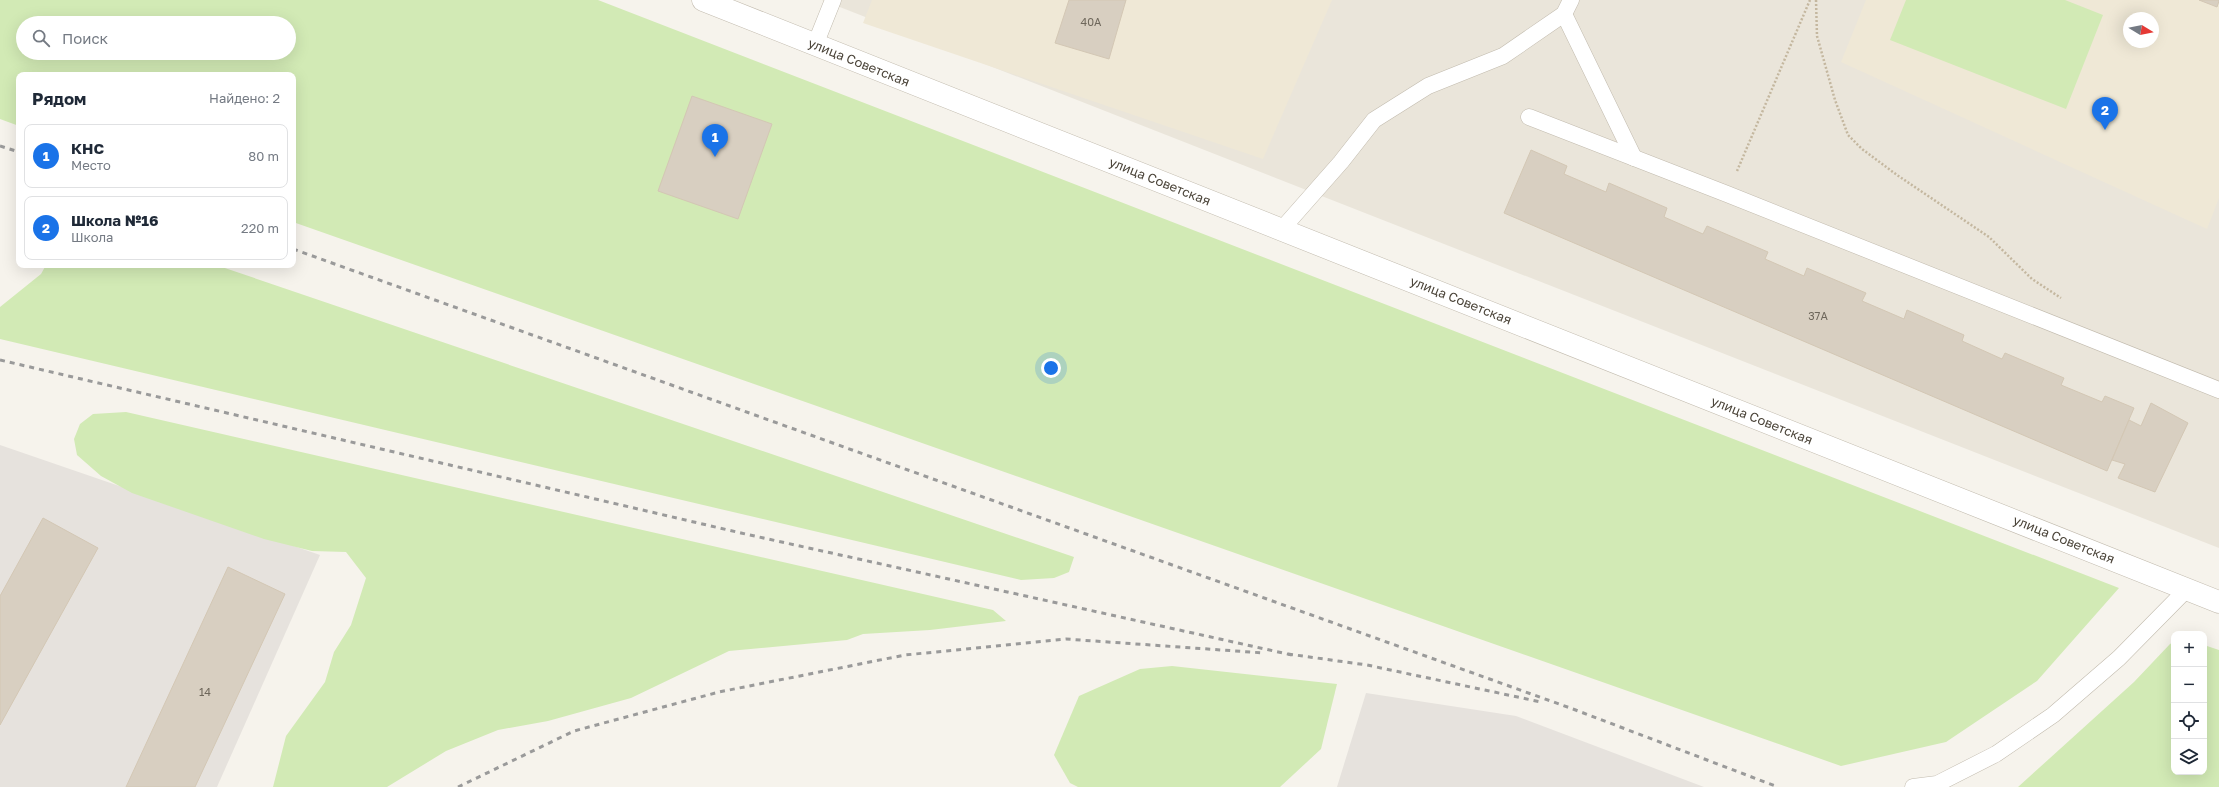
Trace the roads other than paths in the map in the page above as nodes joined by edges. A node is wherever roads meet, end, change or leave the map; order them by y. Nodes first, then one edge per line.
1 (703, 0) edge
2 (833, 0) edge
3 (1568, 7) edge
4 (815, 45) junction
5 (1529, 117) dead end
6 (1634, 158) junction
7 (1282, 229) junction
8 (2219, 390) edge
9 (2187, 588) junction
10 (2219, 602) edge
11 (1913, 787) edge

1 - 4 street, улица Советская
2 - 4 lane
3 - 6 lane
3 - 7 lane
4 - 7 street, улица Советская
5 - 6 lane
6 - 8 lane
7 - 9 street, улица Советская
9 - 10 street, улица Советская
9 - 11 lane

